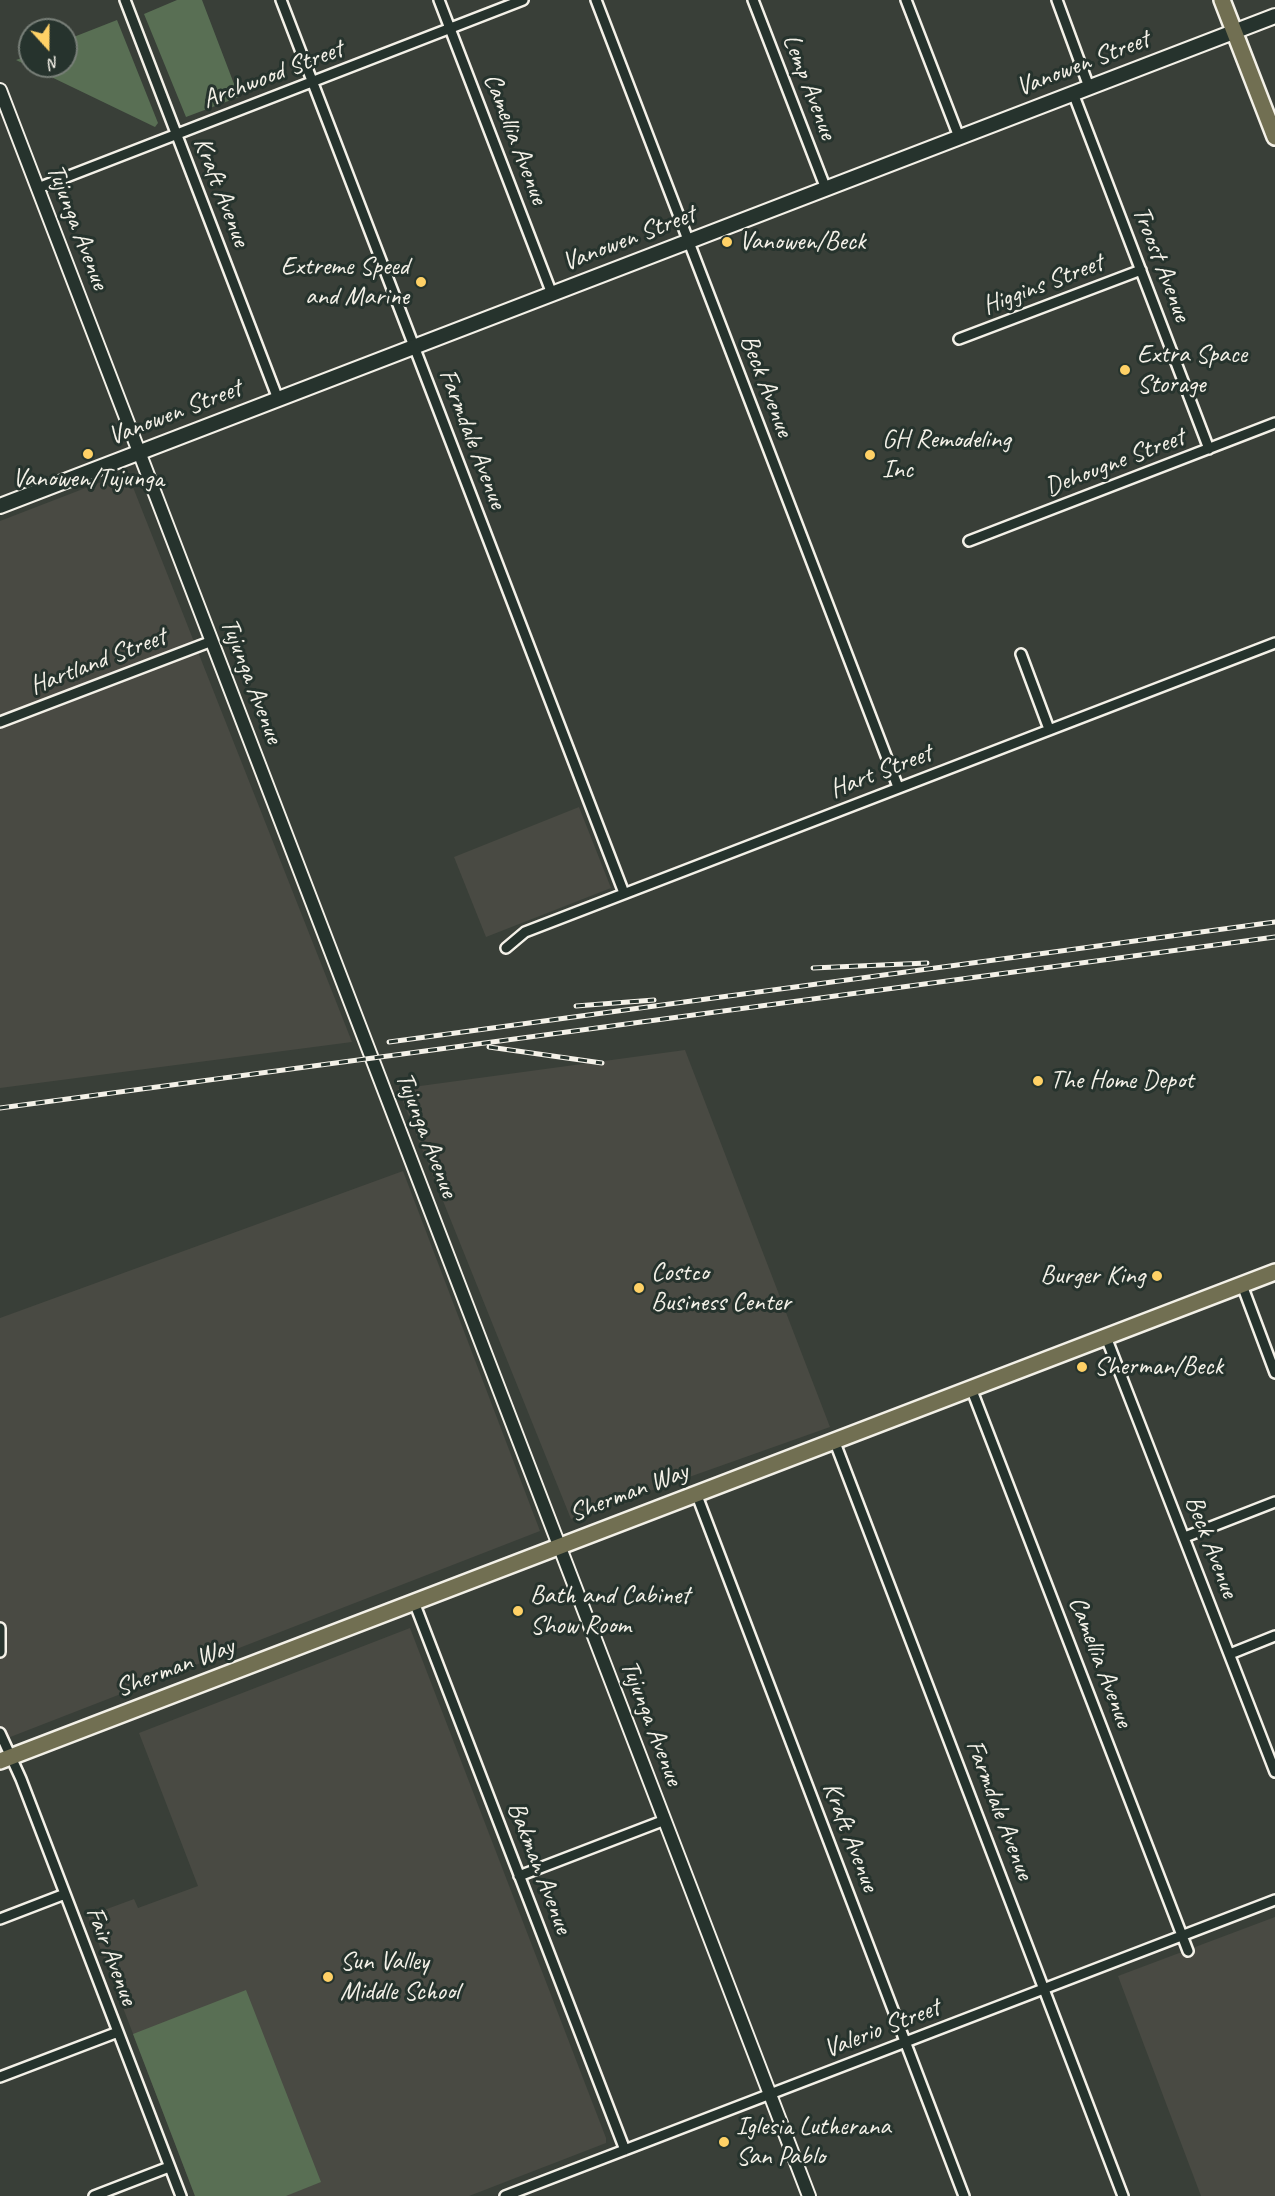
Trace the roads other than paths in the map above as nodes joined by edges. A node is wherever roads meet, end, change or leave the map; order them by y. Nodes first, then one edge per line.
1 (125, 0) edge
2 (281, 0) edge
3 (439, 0) edge
4 (523, 0) edge
5 (596, 0) edge
6 (753, 0) edge
7 (906, 0) edge
8 (1057, 0) edge
9 (1222, 0) edge
10 (1275, 16) edge
11 (450, 28) junction
12 (1234, 32) junction
13 (313, 82) junction
14 (1089, 87) junction
15 (0, 90) edge
16 (1073, 93) junction
17 (177, 135) junction
18 (1275, 137) edge
19 (959, 138) junction
20 (38, 188) junction
21 (826, 189) junction
22 (688, 242) junction
23 (1141, 270) junction
24 (552, 294) junction
25 (959, 339) dead end
26 (414, 347) junction
27 (278, 399) junction
28 (1275, 423) edge
29 (1209, 449) junction
30 (140, 453) junction
31 (0, 506) edge
32 (969, 541) dead end
33 (212, 641) junction
34 (1275, 643) edge
35 (1021, 654) dead end
36 (0, 722) edge
37 (1049, 729) junction
38 (898, 788) junction
39 (624, 893) junction
40 (506, 948) dead end
41 (1275, 1272) edge
42 (1242, 1285) junction
43 (1106, 1336) junction
44 (1275, 1373) edge
45 (971, 1388) junction
46 (834, 1440) junction
47 (696, 1493) junction
48 (1275, 1502) edge
49 (1185, 1537) junction
50 (558, 1546) junction
51 (414, 1602) junction
52 (0, 1628) edge
53 (1275, 1636) edge
54 (0, 1652) edge
55 (1230, 1654) junction
56 (0, 1732) edge
57 (5, 1759) edge
58 (1275, 1770) edge
59 (665, 1820) junction
60 (519, 1876) junction
61 (64, 1894) junction
62 (1275, 1900) edge
63 (0, 1919) edge
64 (1182, 1936) junction
65 (1188, 1951) dead end
66 (1045, 1989) junction
67 (118, 2032) junction
68 (906, 2042) junction
69 (0, 2077) edge
70 (771, 2095) junction
71 (625, 2150) junction
72 (170, 2167) junction
73 (94, 2196) edge
74 (181, 2196) edge
75 (505, 2196) edge
76 (808, 2196) edge
77 (964, 2196) edge
78 (1123, 2196) edge

1 - 17 street, Kraft Avenue
2 - 13 street, Farmdale Avenue
3 - 11 street, Camellia Avenue
4 - 11 street, Archwood Street
5 - 22 street, Beck Avenue
6 - 21 street, Lemp Avenue
7 - 19 street
8 - 14 street
9 - 12 main road
10 - 12 main road, Vanowen Street
11 - 13 street, Archwood Street
11 - 24 street, Camellia Avenue
12 - 14 main road, Vanowen Street
12 - 18 main road
13 - 17 street, Archwood Street
13 - 26 street, Farmdale Avenue
14 - 16 main road, Vanowen Street
15 - 20 street, Tujunga Avenue
16 - 19 main road, Vanowen Street
16 - 23 street, Troost Avenue
17 - 20 street, Archwood Street
17 - 27 street, Kraft Avenue
19 - 21 main road, Vanowen Street
20 - 30 street, Tujunga Avenue
21 - 22 main road, Vanowen Street
22 - 24 main road, Vanowen Street
22 - 38 street, Beck Avenue
23 - 25 street, Higgins Street
23 - 29 street, Troost Avenue
24 - 26 main road, Vanowen Street
26 - 27 main road, Vanowen Street
26 - 39 street, Farmdale Avenue
27 - 30 main road, Vanowen Street
28 - 29 street, Dehougne Street
29 - 32 street, Dehougne Street
30 - 31 main road, Vanowen Street
30 - 33 street, Tujunga Avenue
33 - 36 street, Hartland Street
33 - 50 street, Tujunga Avenue
34 - 37 street, Hart Street
35 - 37 street
37 - 38 street, Hart Street
38 - 39 street, Hart Street
39 - 40 street, Hart Street
41 - 42 main road, Sherman Way
42 - 43 main road, Sherman Way
42 - 44 street
43 - 45 main road, Sherman Way
43 - 49 street, Beck Avenue
45 - 46 main road, Sherman Way
45 - 64 street, Camellia Avenue
46 - 47 main road, Sherman Way
46 - 66 street, Farmdale Avenue
47 - 50 main road, Sherman Way
47 - 68 street, Kraft Avenue
48 - 49 street
49 - 55 street, Beck Avenue
50 - 51 main road, Sherman Way
50 - 59 street, Tujunga Avenue
51 - 57 main road, Sherman Way
51 - 60 street, Bakman Avenue
52 - 54 street
53 - 55 street
55 - 58 street, Beck Avenue
56 - 57 street, Fair Avenue
57 - 61 street, Fair Avenue
59 - 60 street
59 - 70 street, Tujunga Avenue
60 - 71 street, Bakman Avenue
61 - 63 street
61 - 67 street, Fair Avenue
62 - 64 street, Valerio Street
64 - 65 street, Camellia Avenue
64 - 66 street, Valerio Street
66 - 68 street, Valerio Street
66 - 78 street, Farmdale Avenue
67 - 69 street
67 - 72 street, Fair Avenue
68 - 70 street, Valerio Street
68 - 77 street, Kraft Avenue
70 - 71 street, Valerio Street
70 - 76 street, Tujunga Avenue
71 - 75 street, Valerio Street
72 - 73 street
72 - 74 street, Fair Avenue

